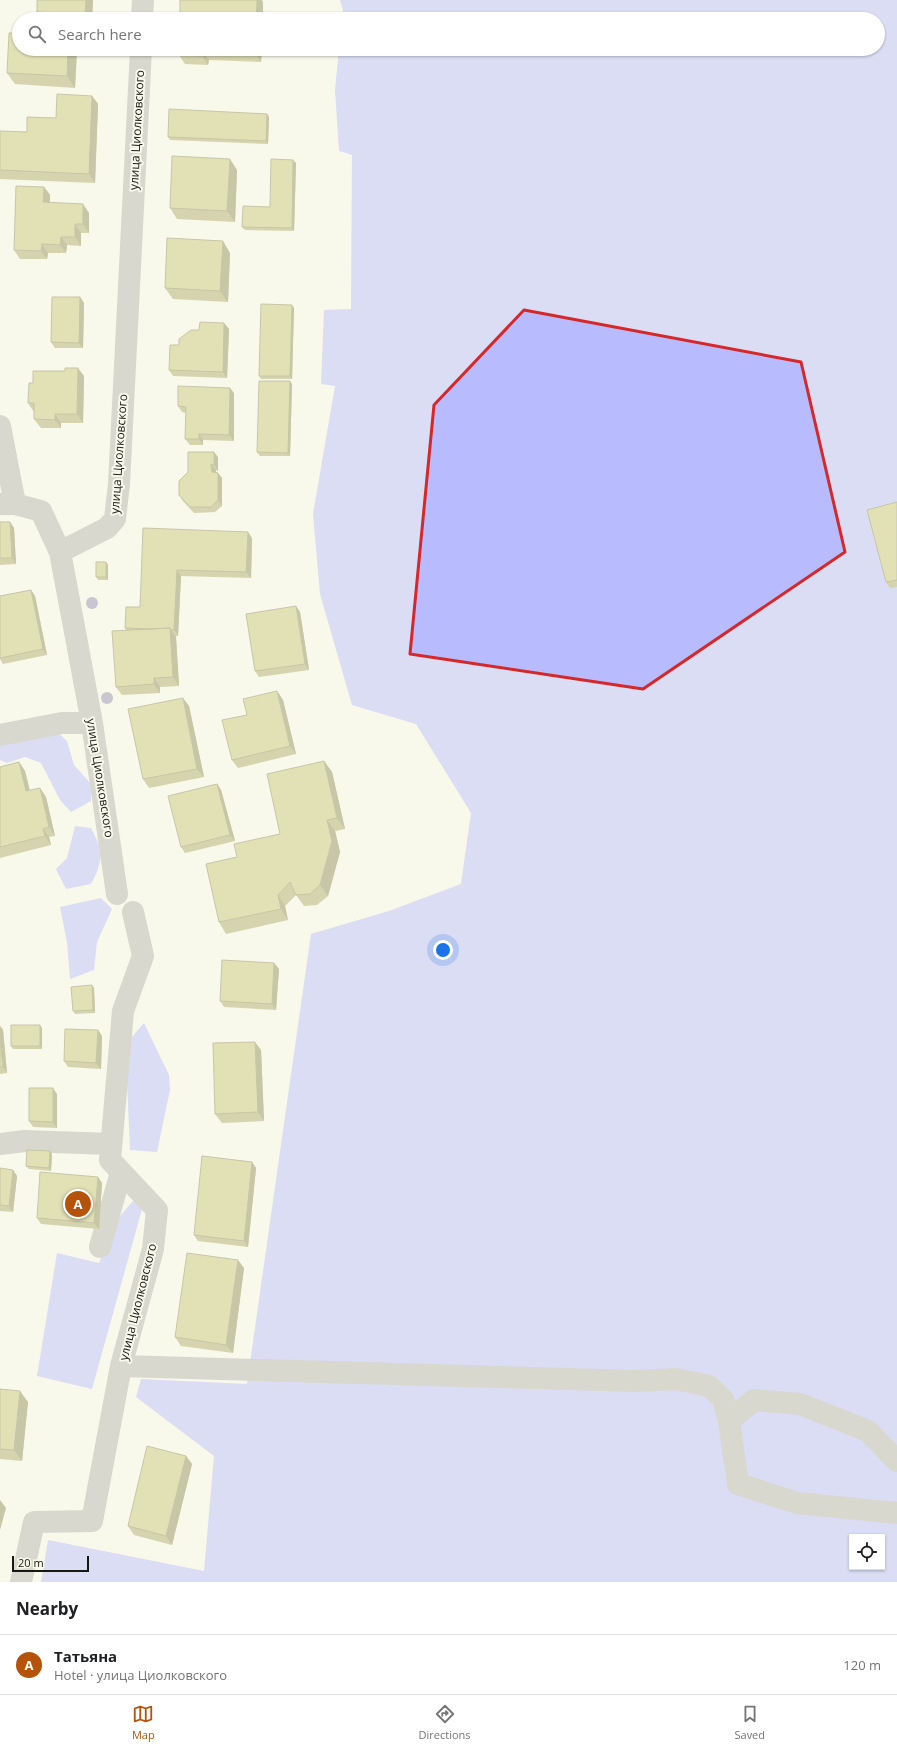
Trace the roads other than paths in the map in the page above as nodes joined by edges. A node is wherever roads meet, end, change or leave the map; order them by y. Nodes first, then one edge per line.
1 (143, 0) edge
2 (142, 12) edge
3 (141, 56) edge
4 (0, 426) edge
5 (7, 504) edge
6 (60, 552) junction
7 (92, 722) junction
8 (0, 734) edge
9 (117, 894) dead end
10 (133, 912) dead end
11 (0, 1144) edge
12 (111, 1144) junction
13 (121, 1172) junction
14 (100, 1247) dead end
15 (121, 1366) junction
16 (729, 1421) junction
17 (897, 1461) edge
18 (897, 1513) edge
19 (21, 1582) edge

1 - 2 street
3 - 6 street, улица Циолковского
4 - 5 street
5 - 6 street
6 - 7 street, улица Циолковского
7 - 8 street
7 - 9 street, улица Циолковского
10 - 12 street, улица Циолковского
11 - 12 street
12 - 13 street, улица Циолковского
13 - 14 street
13 - 15 street, улица Циолковского
15 - 16 street
15 - 19 street, улица Циолковского
16 - 17 street
16 - 18 street

